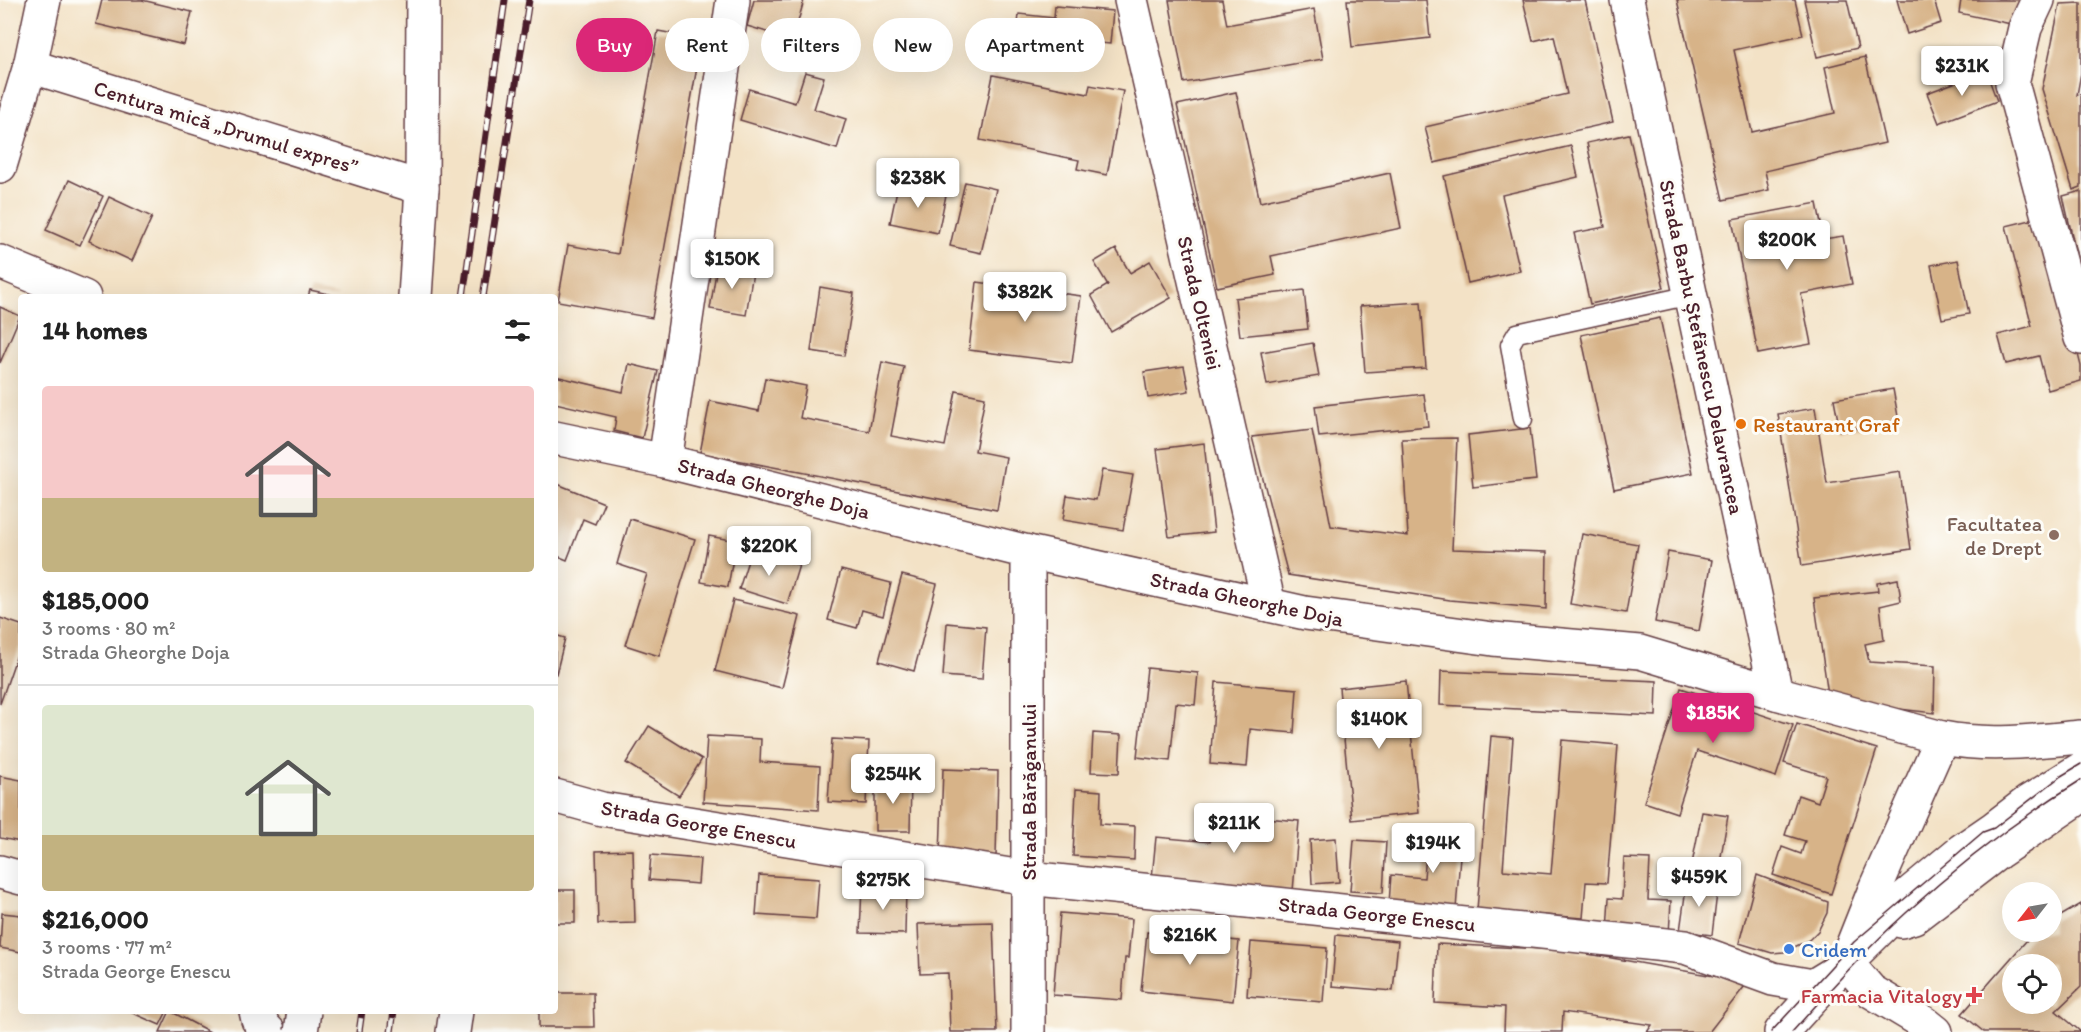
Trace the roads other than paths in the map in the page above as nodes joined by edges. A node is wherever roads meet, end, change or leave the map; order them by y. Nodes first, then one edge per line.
1 (44, 0) edge
2 (423, 0) edge
3 (733, 0) edge
4 (1131, 0) edge
5 (1627, 0) edge
6 (2038, 0) edge
7 (30, 66) junction
8 (0, 166) edge
9 (422, 188) junction
10 (0, 262) edge
11 (77, 294) edge
12 (415, 294) edge
13 (1691, 295) junction
14 (2081, 338) edge
15 (1523, 419) dead end
16 (558, 439) edge
17 (665, 461) junction
18 (1028, 552) junction
19 (1269, 605) junction
20 (1776, 693) junction
21 (2081, 737) edge
22 (1942, 738) junction
23 (2081, 769) edge
24 (2081, 796) edge
25 (558, 797) edge
26 (0, 872) edge
27 (18, 877) edge
28 (1028, 878) junction
29 (1882, 927) junction
30 (1841, 967) junction
31 (257, 1014) edge
32 (456, 1014) edge
33 (269, 1032) edge
34 (453, 1032) edge
35 (1028, 1032) edge
36 (1781, 1032) edge
37 (1936, 1032) edge

1 - 7 street
2 - 9 street
3 - 17 street
4 - 19 street, Strada Olteniei
5 - 13 street, Strada Barbu Ștefănescu Delavrancea
6 - 14 street
7 - 8 street
7 - 9 street, Centura mică „Drumul expres”
9 - 12 street
10 - 11 street
13 - 15 lane
13 - 20 street, Strada Barbu Ștefănescu Delavrancea
16 - 17 street, Strada Gheorghe Doja
17 - 18 street, Strada Gheorghe Doja
18 - 19 street, Strada Gheorghe Doja
18 - 28 street, Strada Bărăganului
19 - 20 street, Strada Gheorghe Doja
20 - 22 street, Strada Gheorghe Doja
21 - 22 street, Strada Gheorghe Doja
22 - 30 street
23 - 29 street
24 - 29 street
25 - 28 street, Strada George Enescu
26 - 27 street
28 - 30 street, Strada George Enescu
28 - 35 street, Strada Bărăganului
29 - 30 street
30 - 36 street
30 - 37 street
31 - 33 street
32 - 34 street

